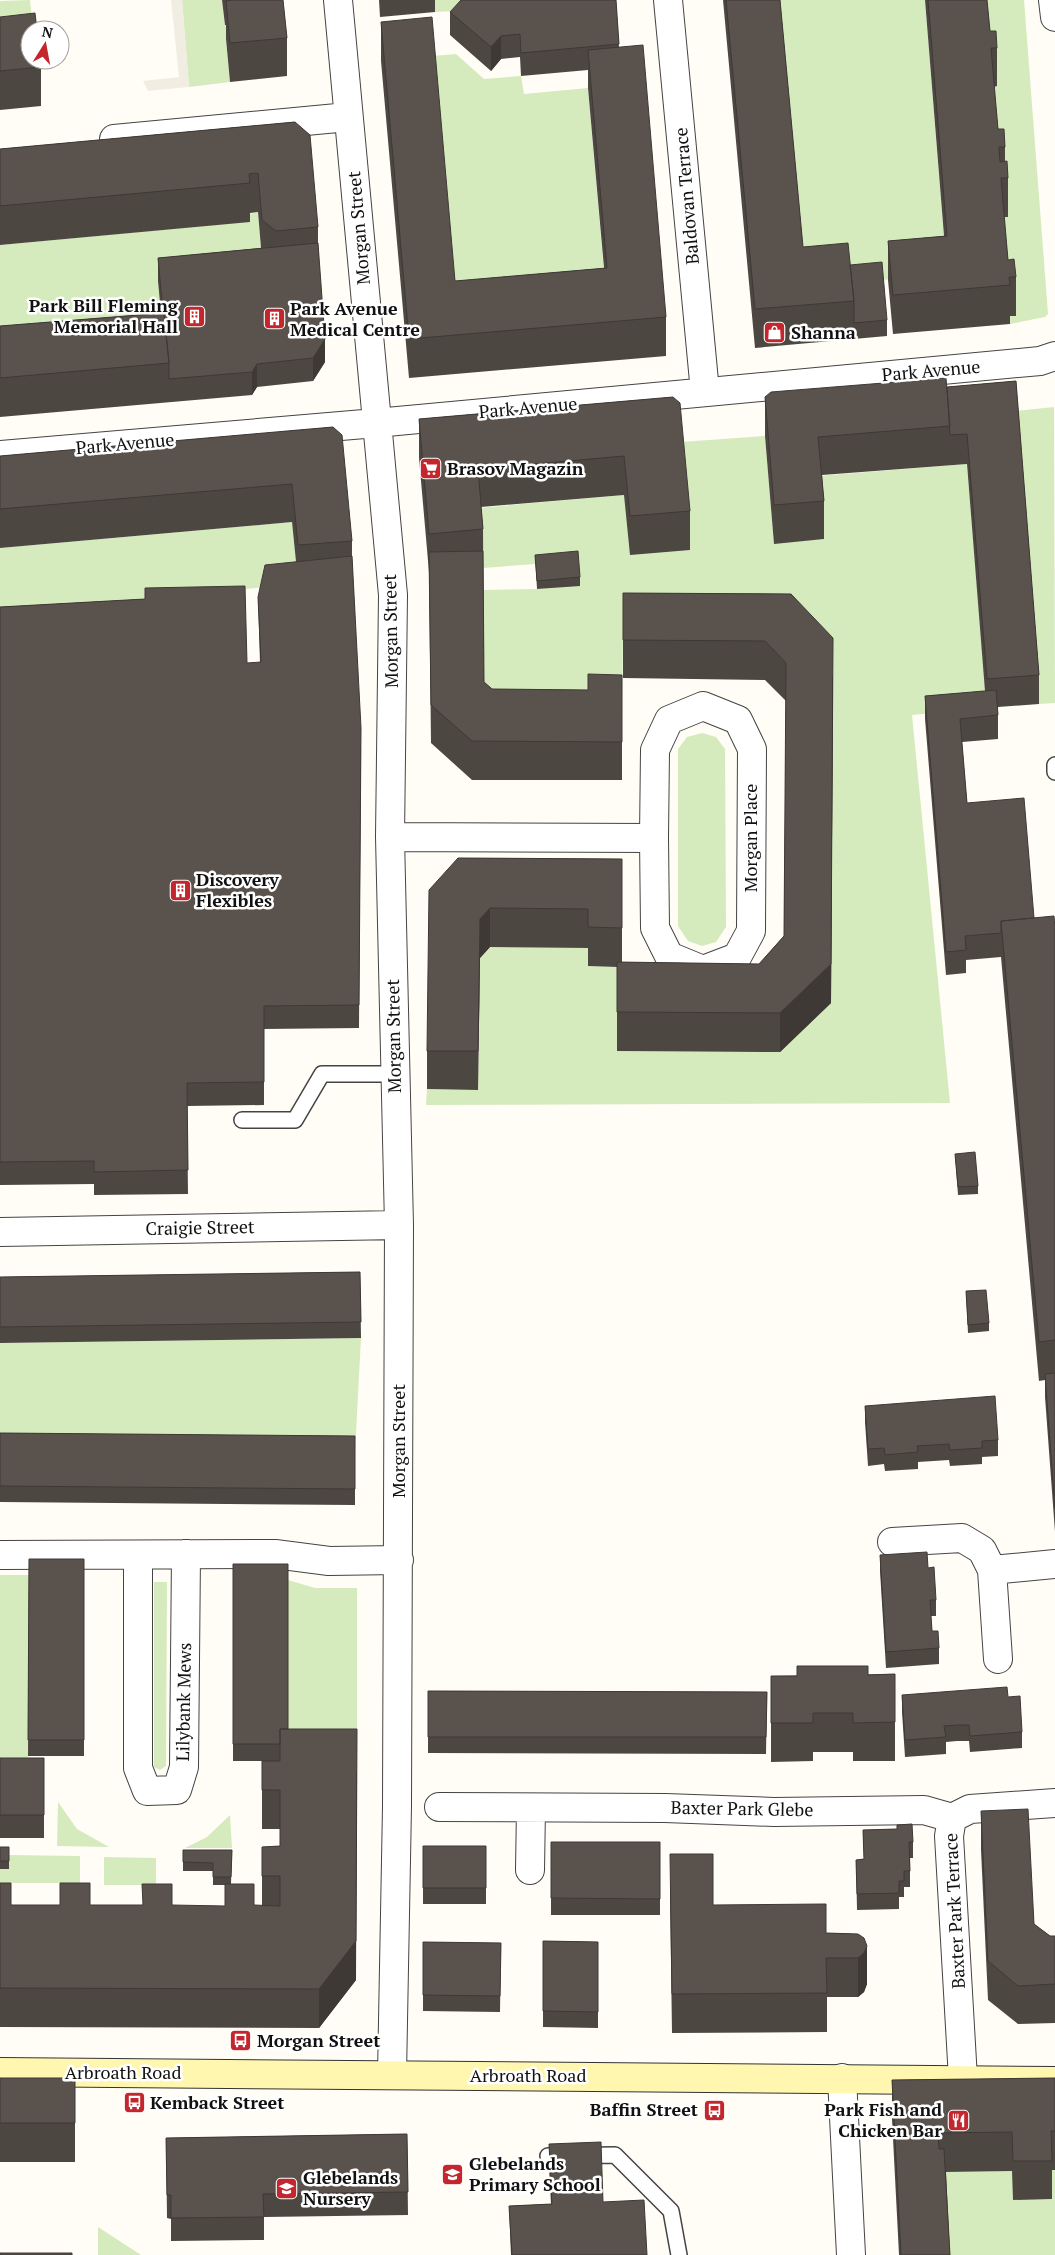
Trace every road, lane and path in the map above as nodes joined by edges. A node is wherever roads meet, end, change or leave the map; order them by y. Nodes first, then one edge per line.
1 (338, 0) edge
2 (668, 0) edge
3 (1054, 0) edge
4 (1055, 17) edge
5 (348, 117) junction
6 (87, 141) edge
7 (1055, 356) edge
8 (705, 392) junction
9 (376, 423) junction
10 (0, 455) edge
11 (1055, 765) edge
12 (1055, 772) edge
13 (390, 837) junction
14 (654, 838) junction
15 (395, 1074) junction
16 (242, 1120) dead end
17 (399, 1225) junction
18 (0, 1232) edge
19 (892, 1542) dead end
20 (186, 1554) junction
21 (0, 1555) edge
22 (138, 1555) junction
23 (398, 1560) junction
24 (1055, 1564) edge
25 (992, 1570) junction
26 (998, 1659) dead end
27 (1055, 1803) edge
28 (439, 1807) dead end
29 (531, 1808) junction
30 (952, 1818) junction
31 (530, 1870) dead end
32 (0, 2072) edge
33 (392, 2075) junction
34 (842, 2078) junction
35 (963, 2079) junction
36 (1055, 2081) edge
37 (548, 2156) edge
38 (679, 2255) edge
39 (851, 2255) edge

1 - 5 street, Morgan Street
2 - 8 street, Baldovan Terrace
3 - 4 street
5 - 6 street
5 - 9 street, Morgan Street
7 - 8 street, Park Avenue
8 - 9 street, Park Avenue
9 - 10 street, Park Avenue
9 - 13 street, Morgan Street
11 - 12 lane
13 - 14 street
13 - 15 street, Morgan Street
14 - 14 street, Morgan Place
15 - 16 lane
15 - 17 street, Morgan Street
17 - 18 street, Craigie Street
17 - 23 street, Morgan Street
19 - 25 street
20 - 22 street
20 - 22 street, Lilybank Mews
20 - 23 street
21 - 22 street
23 - 33 street, Morgan Street
24 - 25 street
25 - 26 street
27 - 30 street, Baxter Park Terrace
28 - 29 street, Baxter Park Glebe
29 - 30 street, Baxter Park Glebe
29 - 31 street
30 - 35 street, Baxter Park Terrace
32 - 33 main road, Arbroath Road
33 - 34 main road, Arbroath Road
34 - 35 main road, Arbroath Road
34 - 39 street
35 - 36 main road, Arbroath Road
37 - 38 lane

